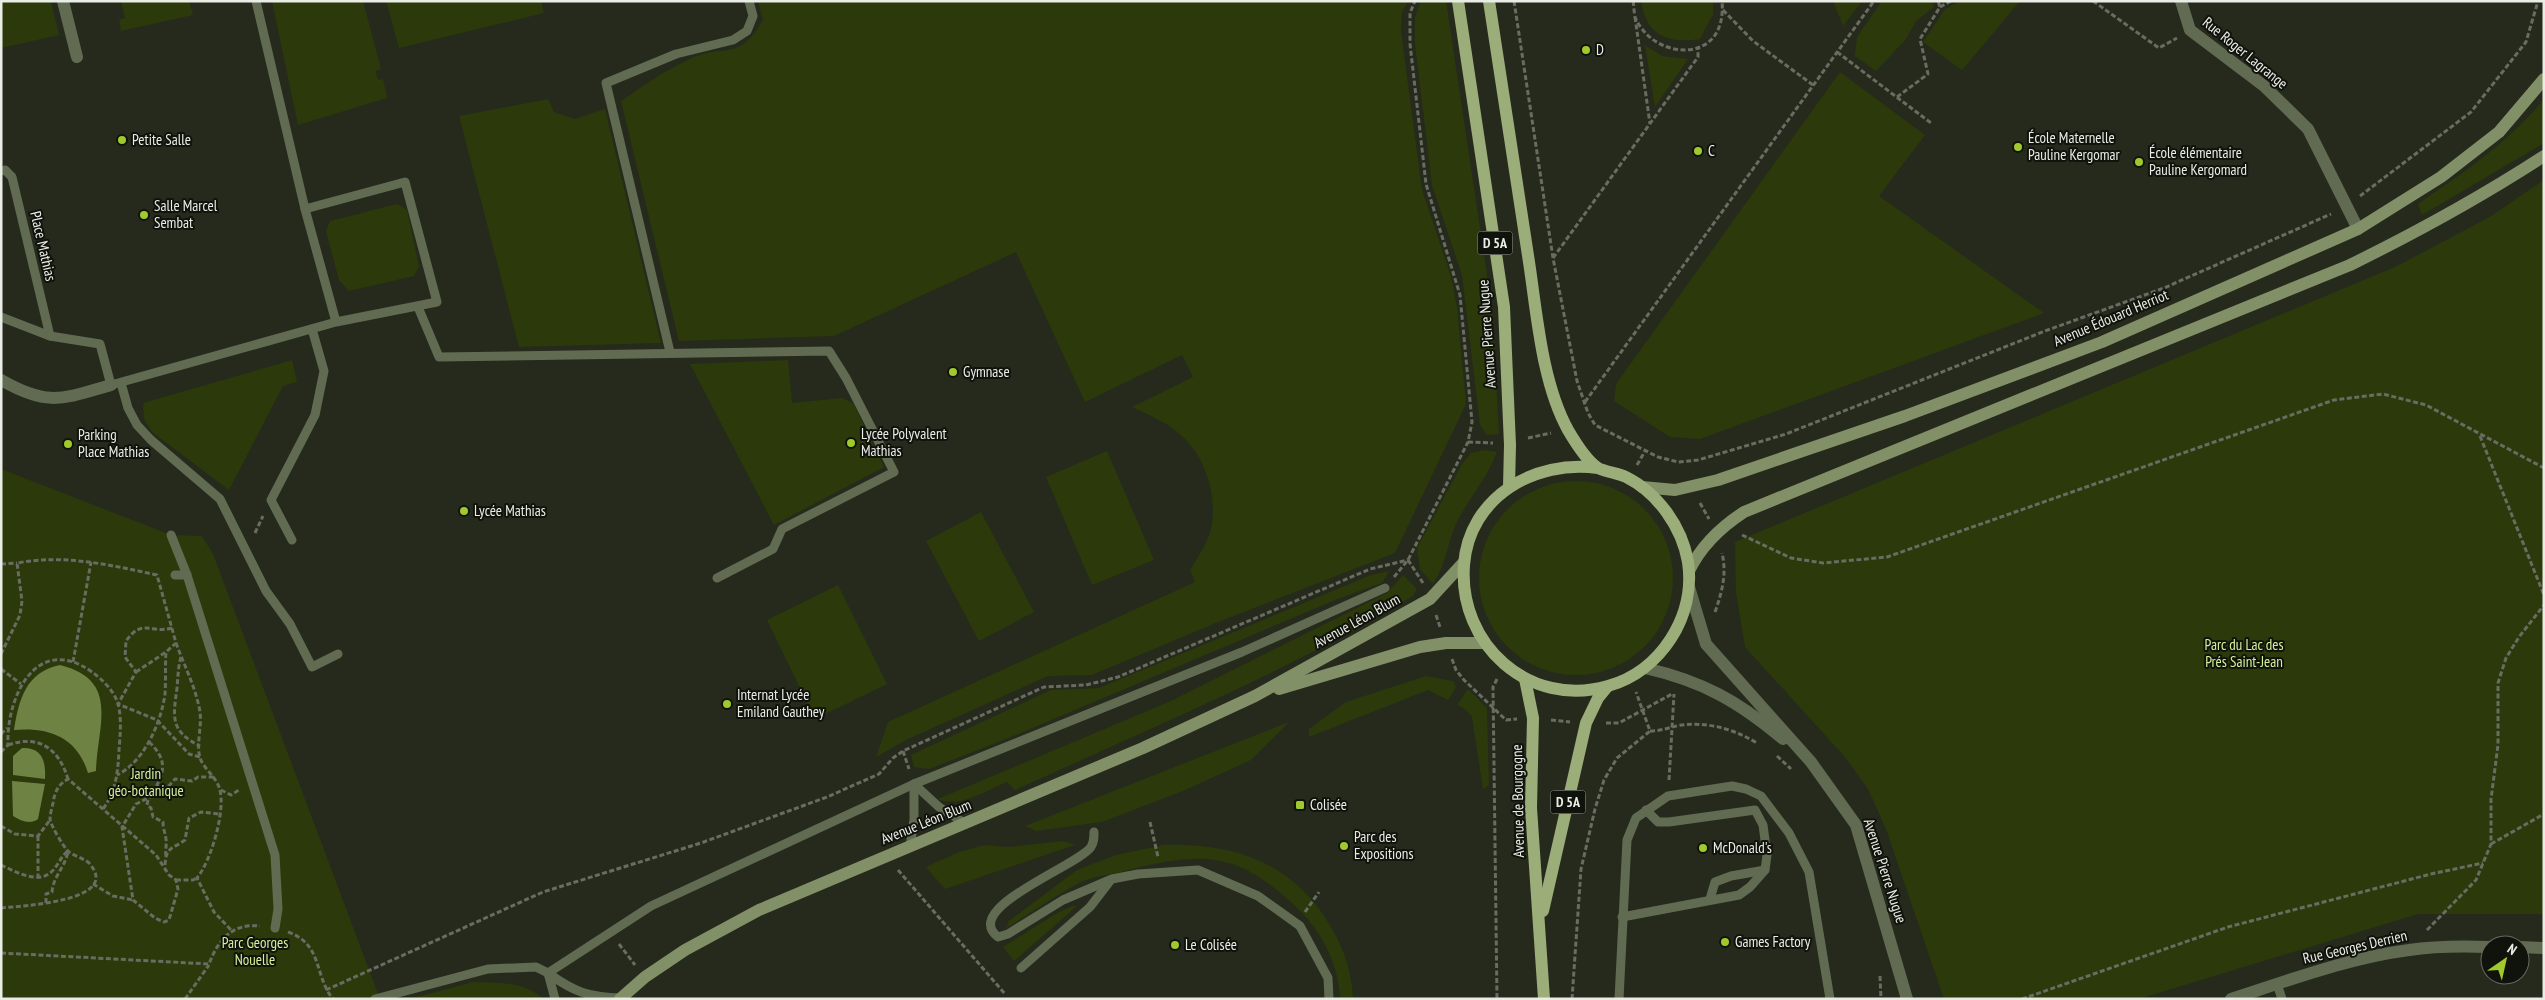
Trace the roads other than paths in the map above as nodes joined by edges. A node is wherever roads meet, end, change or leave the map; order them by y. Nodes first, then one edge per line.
1 (63, 1) edge
2 (256, 1) edge
3 (749, 1) edge
4 (1458, 1) edge
5 (1489, 1) edge
6 (2181, 1) edge
7 (77, 57) dead end
8 (2544, 79) edge
9 (2544, 156) edge
10 (1, 171) edge
11 (305, 209) junction
12 (2358, 229) junction
13 (418, 306) junction
14 (1, 317) edge
15 (336, 322) junction
16 (312, 329) junction
17 (50, 336) junction
18 (670, 352) junction
19 (1, 380) edge
20 (116, 384) junction
21 (1598, 468) junction
22 (1509, 487) junction
23 (1642, 487) junction
24 (171, 535) dead end
25 (292, 540) dead end
26 (1464, 562) junction
27 (1688, 570) junction
28 (176, 575) dead end
29 (187, 576) junction
30 (717, 578) dead end
31 (1689, 586) junction
32 (1385, 588) road end
33 (1484, 643) junction
34 (338, 654) dead end
35 (1645, 668) junction
36 (1525, 679) junction
37 (1607, 687) junction
38 (1255, 696) junction
39 (1812, 762) junction
40 (914, 784) junction
41 (1646, 810) junction
42 (966, 824) junction
43 (1094, 832) dead end
44 (910, 847) junction
45 (1765, 870) junction
46 (1112, 879) junction
47 (1710, 899) junction
48 (1622, 917) junction
49 (1540, 923) junction
50 (276, 928) road end
51 (2480, 947) edge
52 (2530, 947) edge
53 (2544, 948) edge
54 (1021, 968) dead end
55 (548, 973) junction
56 (2277, 984) junction
57 (376, 999) edge
58 (555, 999) edge
59 (621, 999) edge
60 (1329, 999) edge
61 (1544, 999) edge
62 (1619, 999) edge
63 (1830, 999) edge
64 (1907, 999) edge
65 (2231, 999) edge
66 (2282, 999) edge

1 - 7 street
2 - 11 lane
3 - 18 lane
4 - 22 main road, Avenue Pierre Nugue / D 5A
5 - 21 main road, D 5A
6 - 12 street, Rue Roger Lagrange
8 - 12 main road, Avenue Édouard Herriot
9 - 27 main road
10 - 17 lane, Place Mathias
11 - 13 lane
11 - 15 lane
12 - 23 main road, Avenue Édouard Herriot
13 - 15 lane
13 - 18 lane
14 - 17 lane
15 - 16 lane
16 - 20 lane
16 - 25 lane
17 - 20 lane
18 - 30 lane
19 - 20 street
20 - 34 lane
21 - 22 main road, Avenue Pierre Nugue
21 - 23 main road, Avenue Pierre Nugue
22 - 26 main road, Avenue Pierre Nugue
23 - 27 main road, Avenue Pierre Nugue
24 - 29 lane
26 - 33 main road, Avenue Pierre Nugue
26 - 38 main road, Avenue Léon Blum
27 - 31 main road, Avenue Pierre Nugue
28 - 29 lane
29 - 50 lane
31 - 35 main road, Avenue Pierre Nugue
31 - 39 street, Avenue Pierre Nugue
32 - 40 lane
33 - 36 main road, Avenue Pierre Nugue
33 - 38 main road, Avenue Léon Blum
35 - 37 main road, Avenue Pierre Nugue
35 - 39 street, Avenue Pierre Nugue
36 - 37 main road, Avenue Pierre Nugue
36 - 49 main road, Avenue de Bourgogne / D 5A
37 - 49 main road, Avenue de Bourgogne / D 5A
38 - 42 main road, Avenue Léon Blum
39 - 64 street, Avenue Pierre Nugue
40 - 42 lane
40 - 44 lane
40 - 55 lane
41 - 45 lane
41 - 48 lane
41 - 63 lane
42 - 44 main road, Avenue Léon Blum
43 - 46 lane
44 - 59 main road, Avenue Léon Blum
45 - 47 lane
45 - 47 lane
46 - 54 lane
46 - 60 lane
47 - 48 lane
48 - 62 lane
49 - 61 main road, Avenue de Bourgogne / D 5A
51 - 56 street, Rue Georges Derrien
52 - 53 street
55 - 57 lane
55 - 58 lane
55 - 59 lane
56 - 65 street, Rue Georges Derrien
56 - 66 lane

